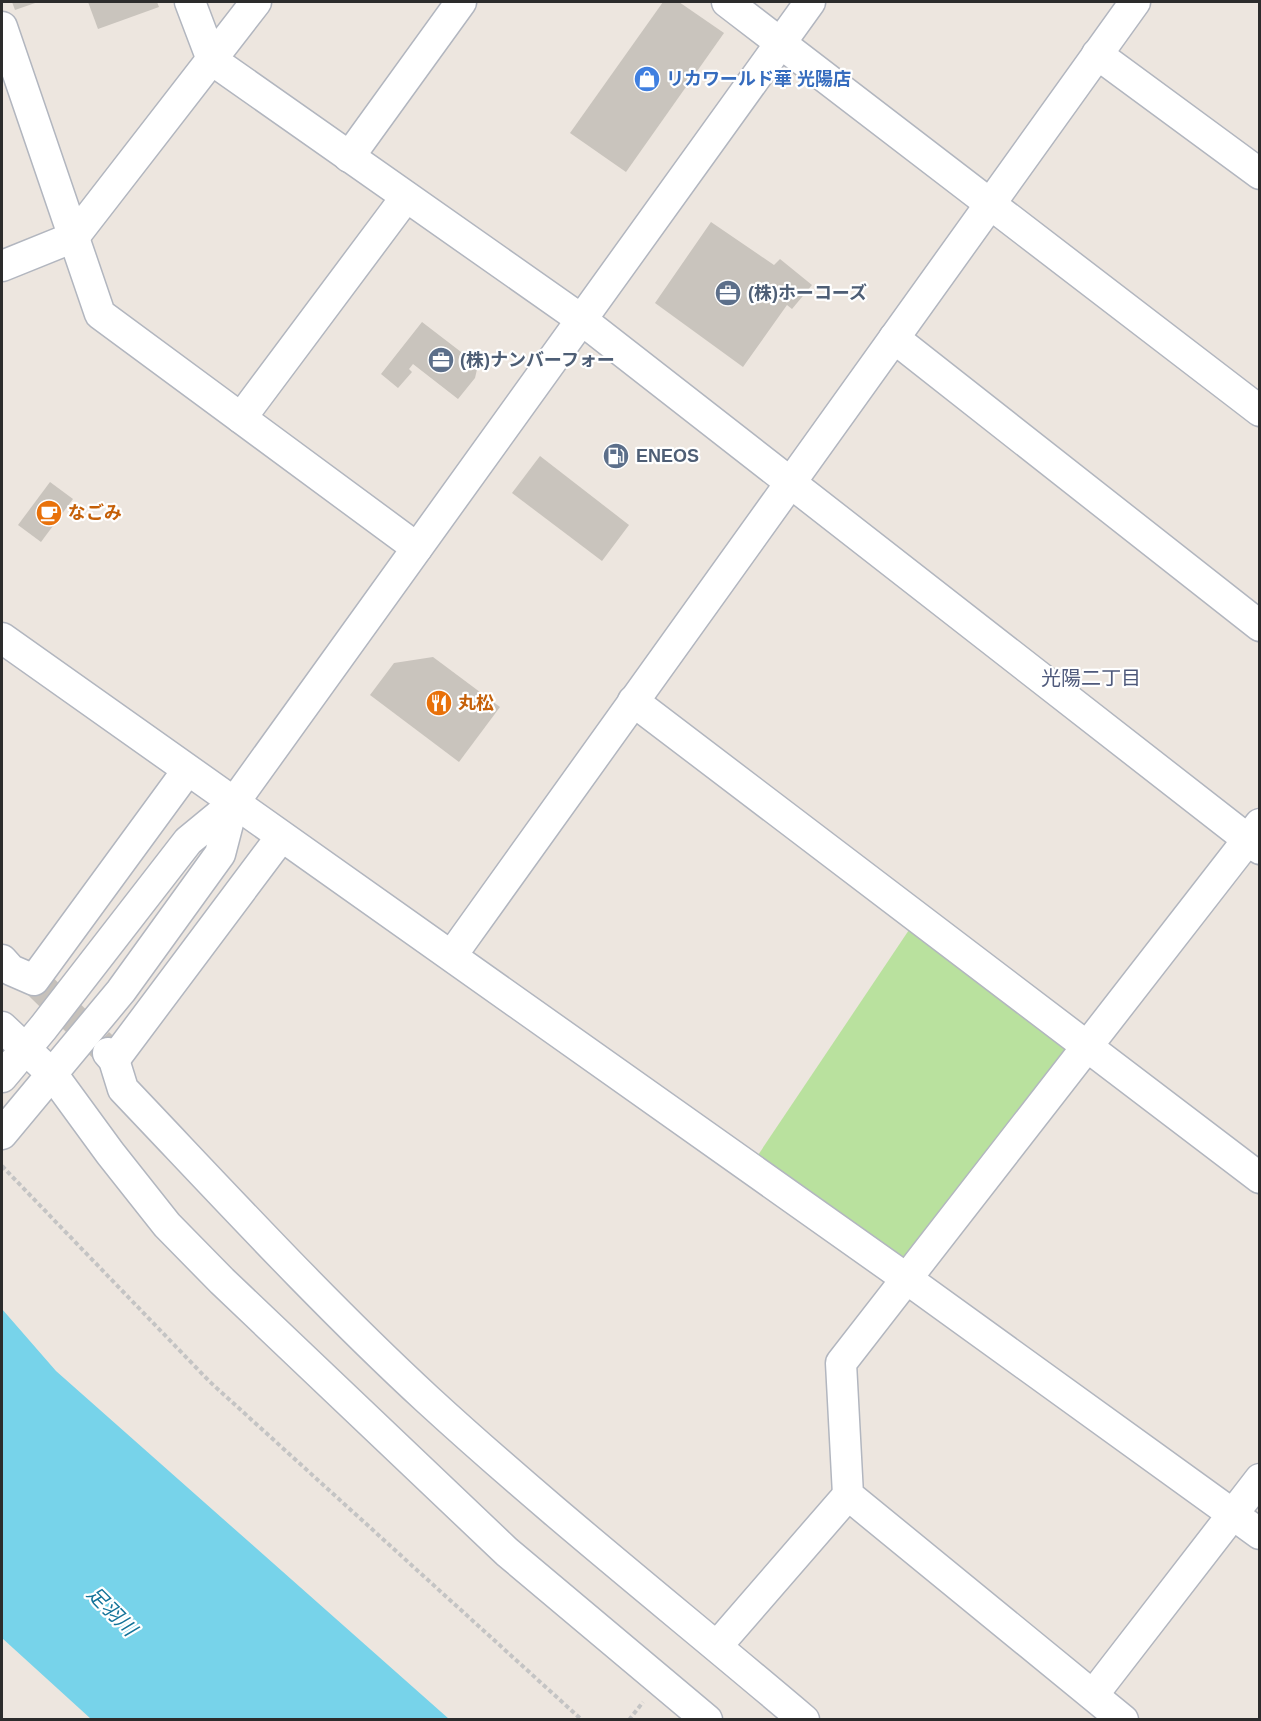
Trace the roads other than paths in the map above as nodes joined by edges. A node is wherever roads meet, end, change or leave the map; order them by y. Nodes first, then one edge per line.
1 (190, 2) edge
2 (256, 2) edge
3 (462, 2) edge
4 (727, 2) edge
5 (810, 2) edge
6 (1135, 2) edge
7 (2, 27) edge
8 (781, 43) junction
9 (1097, 54) junction
10 (212, 60) junction
11 (349, 157) junction
12 (1260, 174) edge
13 (406, 197) junction
14 (990, 204) junction
15 (74, 237) junction
16 (2, 266) edge
17 (582, 320) junction
18 (894, 338) junction
19 (1260, 411) edge
20 (241, 418) junction
21 (790, 482) junction
22 (417, 548) junction
23 (1260, 626) edge
24 (2, 638) edge
25 (633, 701) junction
26 (187, 771) junction
27 (233, 804) junction
28 (281, 837) junction
29 (1256, 838) edge
30 (452, 955) junction
31 (2, 960) edge
32 (2, 1027) edge
33 (1087, 1047) junction
34 (14, 1063) edge
35 (48, 1081) junction
36 (2, 1134) edge
37 (1260, 1178) edge
38 (907, 1279) junction
39 (1260, 1479) edge
40 (848, 1495) junction
41 (1232, 1514) junction
42 (1260, 1534) edge
43 (717, 1646) junction
44 (1093, 1695) junction
45 (707, 1719) edge
46 (804, 1719) edge
47 (1123, 1719) edge

1 - 10 street
2 - 10 street
3 - 11 street
4 - 8 street
5 - 8 street
6 - 9 street
7 - 15 street
8 - 14 street
8 - 17 street
9 - 12 street
9 - 14 street
10 - 11 street
10 - 15 street
11 - 13 street
13 - 17 street
13 - 20 street
14 - 18 street
14 - 19 street
15 - 16 street
15 - 20 street
17 - 21 street
17 - 22 street
18 - 21 street
18 - 23 street
20 - 22 street
21 - 25 street
21 - 29 street
22 - 27 street
24 - 26 street
25 - 30 street
25 - 33 street
26 - 27 street
26 - 31 street
27 - 28 street
27 - 34 street
27 - 35 street
28 - 30 street
28 - 43 street
29 - 33 street
30 - 38 street
32 - 34 street
33 - 37 street
33 - 38 street
34 - 35 street
35 - 36 street
35 - 45 street
38 - 40 street
38 - 41 street
39 - 41 street
40 - 43 street
40 - 44 street
41 - 42 street
41 - 44 street
43 - 46 street
44 - 47 street

